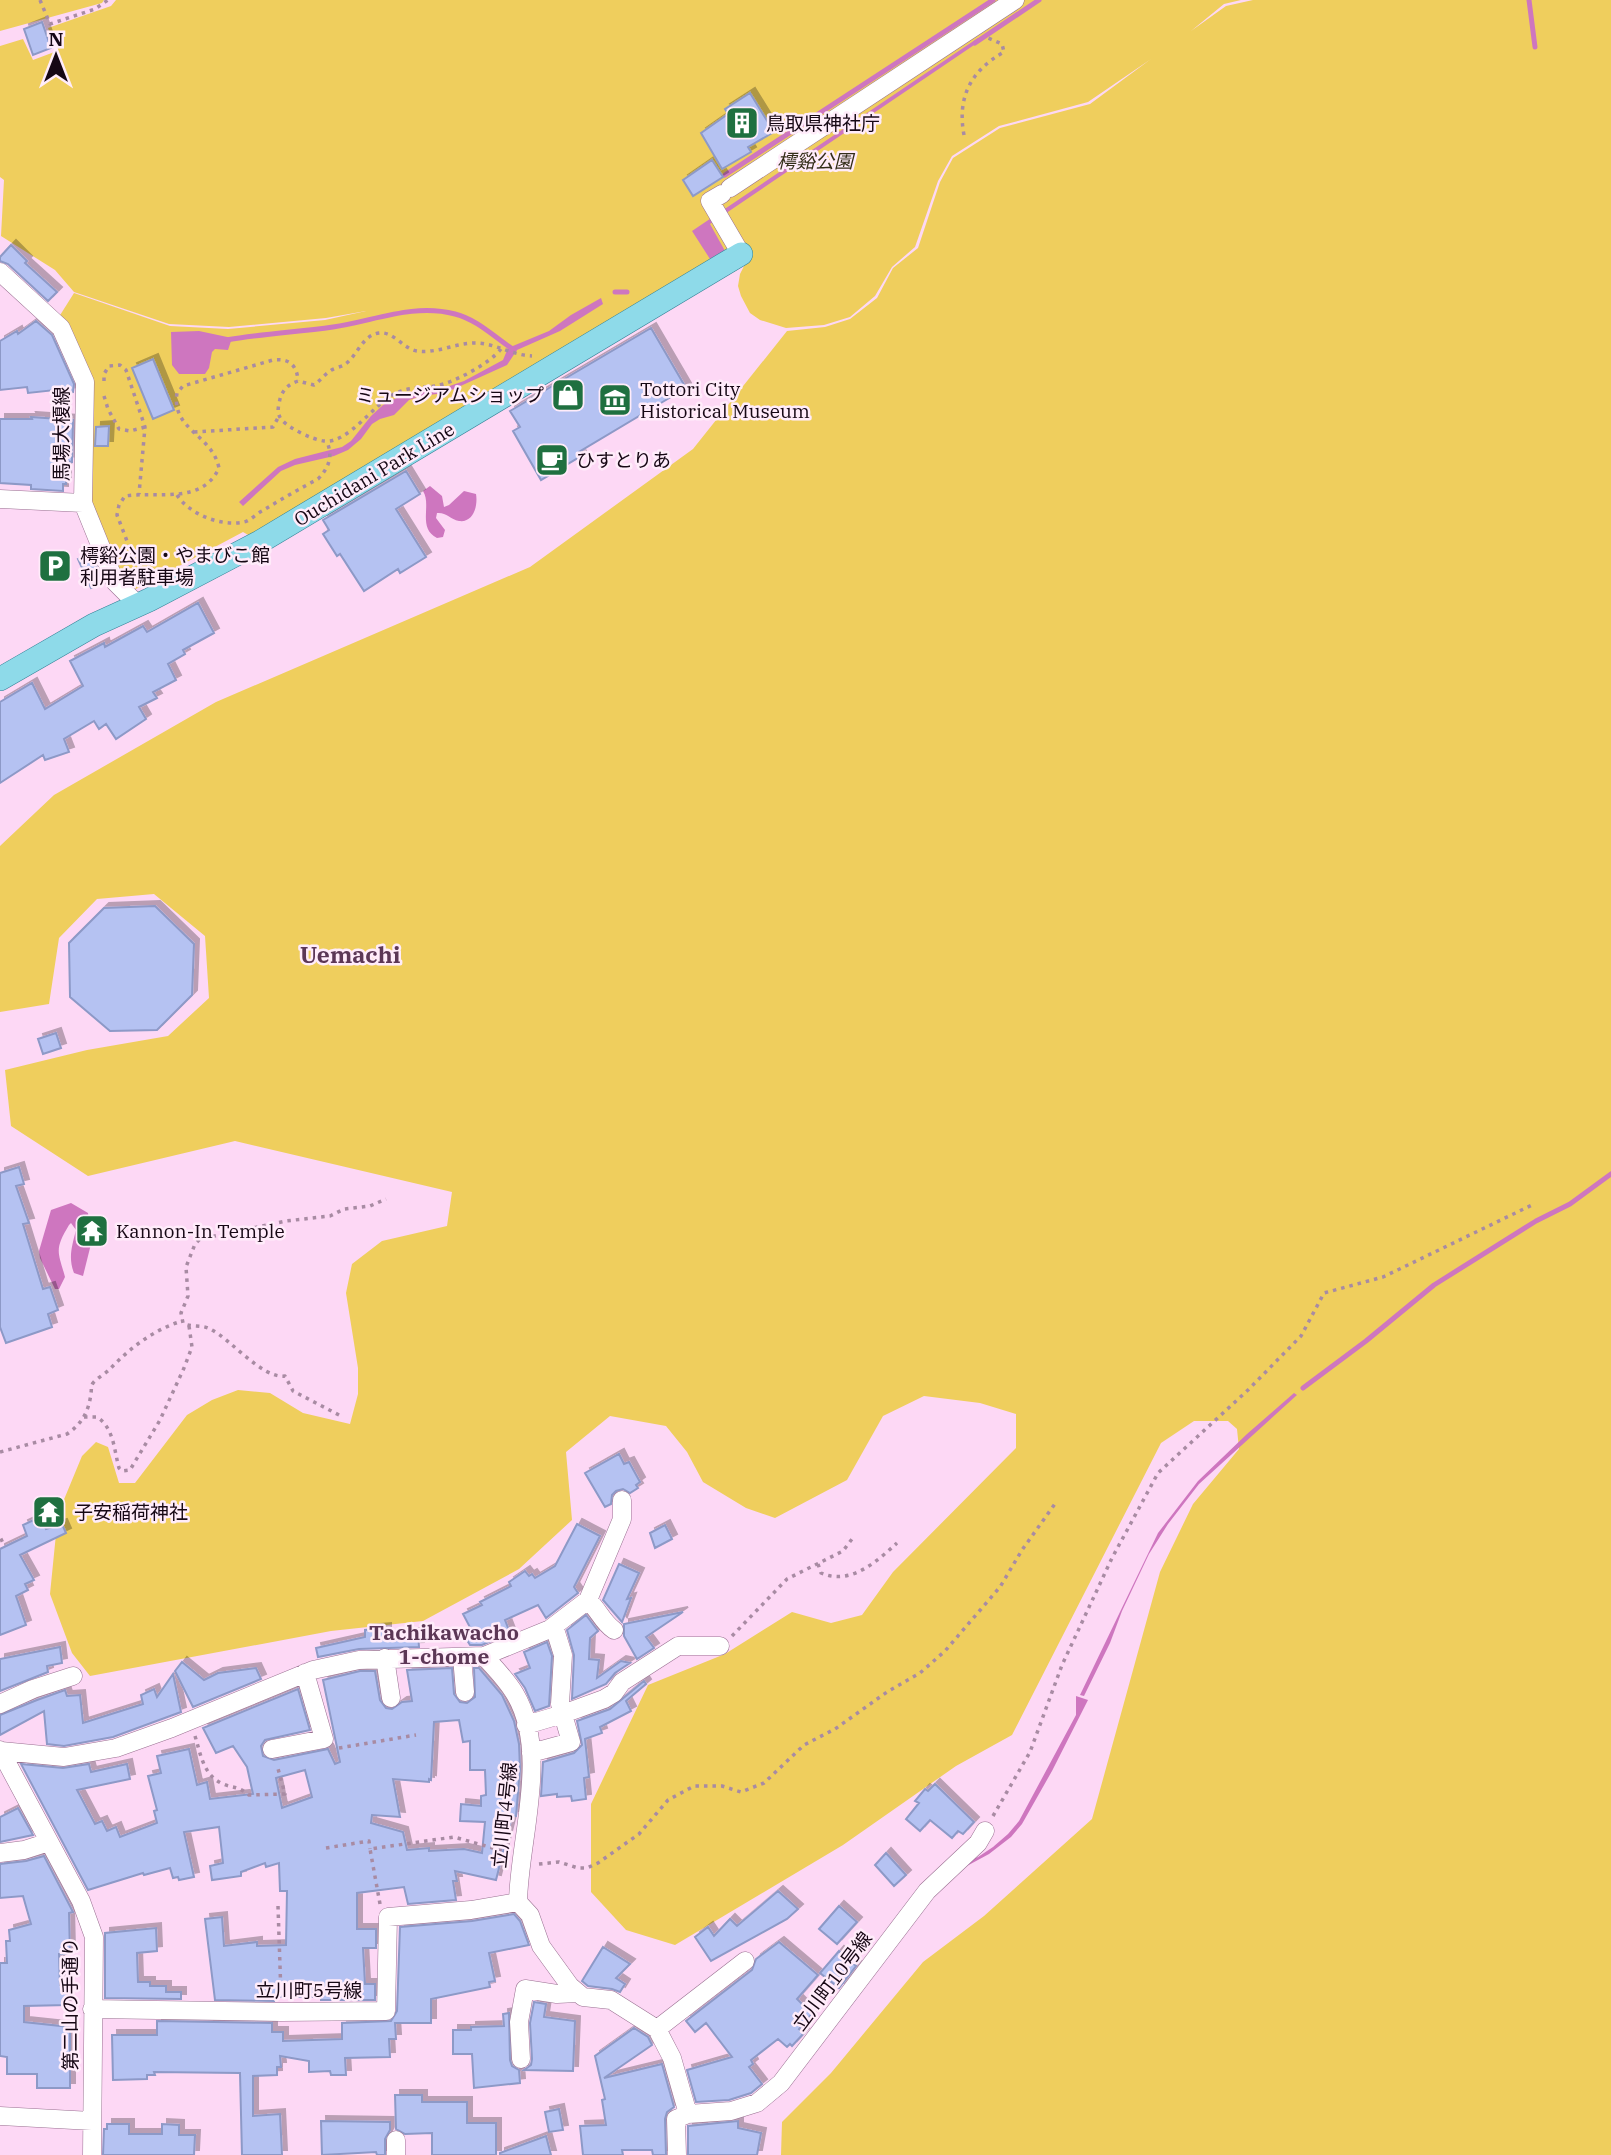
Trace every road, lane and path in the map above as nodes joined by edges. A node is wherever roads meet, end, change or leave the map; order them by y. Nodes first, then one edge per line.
1 (40, 0) edge
2 (108, 0) edge
3 (1015, 0) edge
4 (973, 27) junction
5 (964, 135) dead end
6 (741, 254) joint
7 (0, 272) edge
8 (503, 350) junction
9 (520, 355) dead end
10 (298, 381) junction
11 (279, 416) junction
12 (145, 428) junction
13 (194, 432) junction
14 (327, 442) junction
15 (139, 494) junction
16 (177, 495) junction
17 (0, 499) edge
18 (83, 503) junction
19 (143, 603) junction
20 (0, 679) edge
21 (386, 1199) dead end
22 (1534, 1204) dead end
23 (182, 1321) junction
24 (190, 1326) junction
25 (339, 1415) dead end
26 (84, 1417) junction
27 (0, 1452) edge
28 (622, 1500) dead end
29 (1057, 1501) dead end
30 (6, 1538) dead end
31 (852, 1539) dead end
32 (0, 1541) edge
33 (897, 1543) dead end
34 (817, 1564) junction
35 (587, 1600) junction
36 (554, 1626) junction
37 (614, 1630) dead end
38 (720, 1646) joint
39 (484, 1656) junction
40 (385, 1657) junction
41 (462, 1657) junction
42 (305, 1673) junction
43 (73, 1676) dead end
44 (465, 1692) dead end
45 (391, 1698) dead end
46 (0, 1704) edge
47 (563, 1714) junction
48 (190, 1721) junction
49 (526, 1725) junction
50 (416, 1735) dead end
51 (324, 1738) junction
52 (272, 1749) joint
53 (0, 1750) edge
54 (531, 1754) junction
55 (985, 1830) joint
56 (50, 1842) junction
57 (326, 1848) dead end
58 (370, 1849) junction
59 (0, 1853) edge
60 (527, 1863) junction
61 (517, 1902) junction
62 (278, 1906) dead end
63 (387, 1917) junction
64 (745, 1961) dead end
65 (578, 1993) junction
66 (92, 2009) junction
67 (281, 2012) junction
68 (657, 2029) junction
69 (520, 2059) dead end
70 (688, 2114) junction
71 (0, 2116) edge
72 (92, 2120) junction
73 (92, 2155) edge
74 (677, 2155) edge

1 - 2 path
3 - 4 street
4 - 5 path
4 - 6 street
6 - 19 main road, Ouchidani Park Line
7 - 18 street, 馬場大榎線
8 - 9 path
8 - 10 path
8 - 14 path
10 - 11 path
10 - 13 path
11 - 13 path
11 - 14 path
12 - 12 path
12 - 15 path
13 - 16 path
14 - 16 path
15 - 16 path
15 - 19 path
17 - 18 street, 馬場大榎線
18 - 19 street
19 - 20 main road, Ouchidani Park Line
21 - 23 path
22 - 55 path
23 - 24 path
23 - 26 path
24 - 25 path
24 - 26 path
26 - 27 path
28 - 35 street
29 - 60 path
30 - 32 path
31 - 34 path
33 - 34 path
34 - 38 path
35 - 36 street
35 - 37 street
36 - 39 street
36 - 47 street
38 - 47 street
39 - 41 street
39 - 49 street, 立川町4号線
40 - 41 street
40 - 42 street
40 - 45 street
41 - 44 street
42 - 48 street
42 - 51 street
43 - 46 street
47 - 49 street
47 - 54 street
48 - 52 path
48 - 53 street
49 - 54 street, 立川町4号線
50 - 51 path
51 - 52 street
53 - 56 street, 第二山の手通り
54 - 60 street, 立川町4号線
55 - 70 street, 立川町10号線
56 - 59 street
56 - 66 street, 第二山の手通り
57 - 58 path
58 - 60 path
58 - 63 path
60 - 61 street, 立川町4号線
61 - 63 street
61 - 65 street
62 - 67 path
63 - 67 street, 立川町5号線
64 - 68 street
65 - 68 street
65 - 69 street
66 - 67 street, 立川町5号線
66 - 72 street, 第二山の手通り
68 - 70 street
70 - 74 street
71 - 72 street
72 - 73 street, 第二山の手通り

